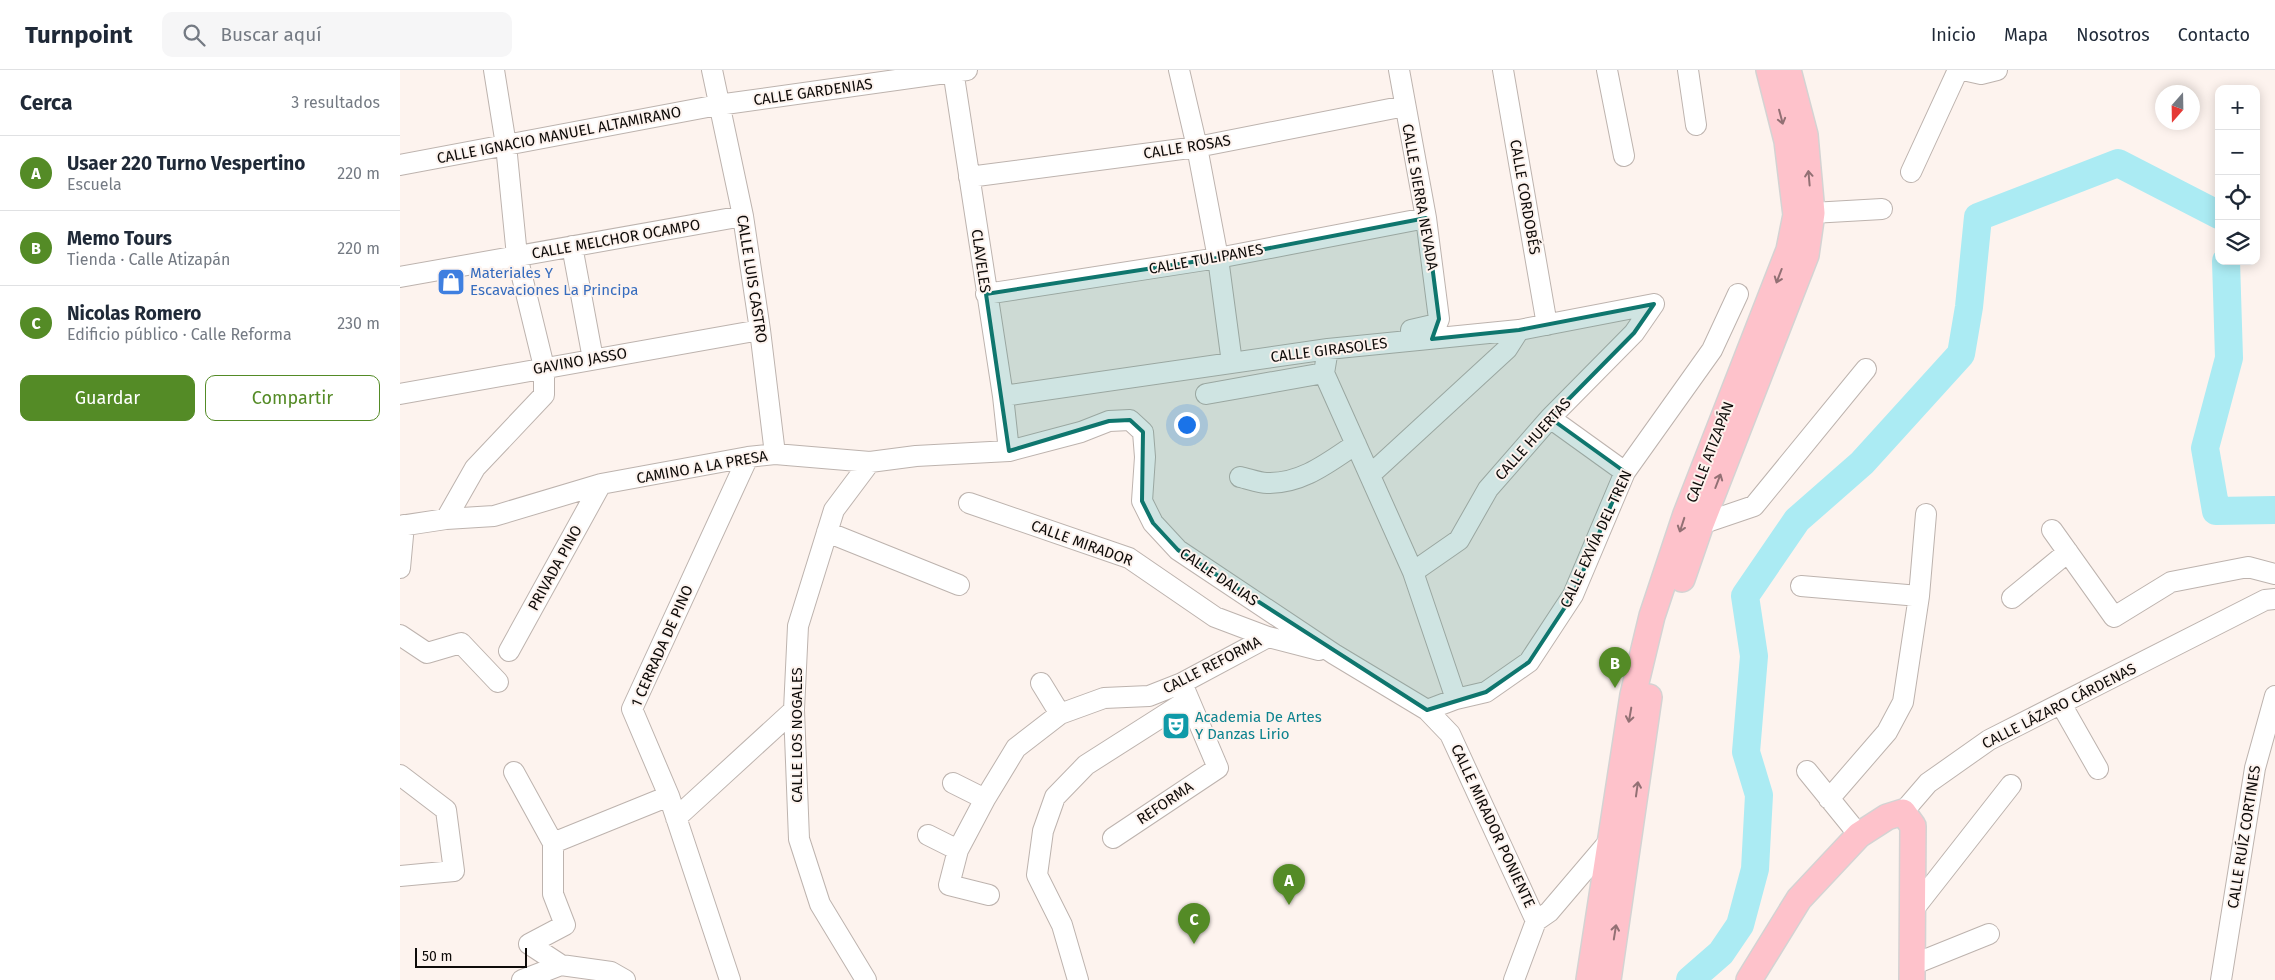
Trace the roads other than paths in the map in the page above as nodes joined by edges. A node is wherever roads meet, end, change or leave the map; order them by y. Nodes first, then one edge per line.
1 (494, 70) edge
2 (712, 70) edge
3 (1179, 70) edge
4 (1399, 70) edge
5 (1503, 70) edge
6 (1607, 70) edge
7 (1688, 70) edge
8 (1769, 70) edge
9 (1788, 70) edge
10 (1958, 70) edge
11 (1963, 70) edge
12 (1997, 70) edge
13 (958, 71) edge
14 (718, 105) junction
15 (1404, 106) junction
16 (1696, 125) dead end
17 (506, 145) junction
18 (1197, 147) junction
19 (1624, 156) dead end
20 (400, 165) edge
21 (1911, 172) dead end
22 (969, 177) junction
23 (1882, 210) dead end
24 (1812, 213) junction
25 (743, 216) junction
26 (1426, 218) junction
27 (572, 246) junction
28 (517, 256) junction
29 (1218, 258) junction
30 (400, 277) edge
31 (986, 294) junction
32 (1738, 294) dead end
33 (1654, 304) joint
34 (1547, 325) junction
35 (760, 330) junction
36 (1518, 330) junction
37 (1350, 347) junction
38 (1328, 350) junction
39 (593, 359) junction
40 (1232, 363) junction
41 (544, 367) junction
42 (1866, 369) dead end
43 (1324, 373) junction
44 (400, 394) edge
45 (1206, 394) dead end
46 (1003, 396) junction
47 (1550, 418) junction
48 (1356, 444) junction
49 (1009, 451) junction
50 (775, 454) junction
51 (748, 456) junction
52 (870, 462) junction
53 (1625, 472) junction
54 (1370, 475) junction
55 (1240, 477) dead end
56 (601, 484) junction
57 (969, 503) dead end
58 (1926, 514) dead end
59 (446, 520) junction
60 (1701, 524) junction
61 (402, 526) edge
62 (2052, 530) dead end
63 (827, 532) junction
64 (2068, 552) junction
65 (400, 568) edge
66 (1413, 572) junction
67 (2275, 574) edge
68 (959, 584) dead end
69 (1801, 586) dead end
70 (1919, 596) junction
71 (2012, 598) dead end
72 (2275, 599) edge
73 (400, 635) edge
74 (1268, 637) junction
75 (509, 652) dead end
76 (1334, 654) junction
77 (498, 682) dead end
78 (1041, 683) dead end
79 (1185, 691) junction
80 (2275, 696) edge
81 (1456, 699) junction
82 (2062, 704) junction
83 (794, 710) junction
84 (1427, 710) junction
85 (1060, 714) junction
86 (2098, 769) dead end
87 (1807, 771) dead end
88 (514, 772) dead end
89 (400, 775) edge
90 (954, 783) dead end
91 (2011, 786) dead end
92 (669, 796) junction
93 (985, 798) junction
94 (1829, 799) junction
95 (1903, 812) junction
96 (676, 818) junction
97 (928, 835) dead end
98 (1859, 835) junction
99 (1112, 838) dead end
100 (1621, 838) junction
101 (553, 843) junction
102 (958, 850) junction
103 (400, 876) edge
104 (989, 896) dead end
105 (1913, 910) junction
106 (1536, 921) junction
107 (1989, 934) dead end
108 (561, 965) junction
109 (1912, 973) edge
110 (1519, 977) edge
111 (522, 980) edge
112 (625, 980) edge
113 (730, 980) edge
114 (866, 980) edge
115 (1078, 980) edge
116 (1589, 980) edge
117 (1608, 980) edge
118 (1749, 980) edge
119 (2221, 980) edge

1 - 17 street
2 - 14 street, CALLE LUIS CASTRO
3 - 18 street
4 - 15 street, CALLE SIERRA NEVADA
5 - 34 street, CALLE CORDOBÉS
6 - 19 street
7 - 16 street
8 -> 100 main road, CALLE ATIZAPÁN
24 -> 9 main road, CALLE ATIZAPÁN
10 - 21 street
11 - 12 street
13 - 14 street, CALLE GARDENIAS
13 - 22 street, CLAVELES
14 - 17 street, CALLE IGNACIO MANUEL ALTAMIRANO
14 - 25 street, CALLE LUIS CASTRO
15 - 18 street, CALLE ROSAS
15 - 26 street, CALLE SIERRA NEVADA
17 - 20 street, CALLE IGNACIO MANUEL ALTAMIRANO
17 - 28 street
18 - 22 street, CALLE ROSAS
18 - 29 street
22 - 31 street, CLAVELES
23 - 24 street
60 -> 24 main road, CALLE ATIZAPÁN
25 - 27 street, CALLE MELCHOR OCAMPO
25 - 35 street, CALLE LUIS CASTRO
26 - 29 street, CALLE TULIPANES
26 - 37 street, CALLE SIERRA NEVADA
27 - 28 street, CALLE MELCHOR OCAMPO
27 - 39 street
28 - 30 street, CALLE MELCHOR OCAMPO
28 - 41 street
29 - 31 street, CALLE TULIPANES
29 - 40 street
31 - 46 street, CLAVELES
32 - 53 street, CALLE EXVÍA DEL TREN
33 - 34 street, CALLE GIRASOLES
33 - 47 street, CALLE HUERTAS
34 - 36 street, CALLE GIRASOLES
35 - 39 street, GAVINO JASSO
35 - 50 street, CALLE LUIS CASTRO
36 - 37 street, CALLE GIRASOLES
36 - 54 street
37 - 38 street, CALLE GIRASOLES
38 - 40 street, CALLE GIRASOLES
38 - 43 street
39 - 41 street, GAVINO JASSO
40 - 46 street, CALLE GIRASOLES
41 - 44 street, GAVINO JASSO
41 - 59 street
42 - 60 street
43 - 45 street
43 - 48 street
46 - 49 street, CLAVELES
47 - 53 street
47 - 66 street, CALLE HUERTAS
48 - 54 street
48 - 55 street
49 - 52 street, CAMINO A LA PRESA
49 - 76 street, CALLE DALIAS
50 - 51 street, CAMINO A LA PRESA
50 - 52 street, CAMINO A LA PRESA
51 - 56 street, CAMINO A LA PRESA
51 - 92 street, 1 CERRADA DE PINO
52 - 63 street, CALLE LOS NOGALES
53 - 81 street, CALLE EXVÍA DEL TREN
54 - 66 street
56 - 59 street, CAMINO A LA PRESA
56 - 75 street, PRIVADA PINO
57 - 74 street, CALLE MIRADOR
58 - 70 street
59 - 61 street, CAMINO A LA PRESA
100 -> 60 main road, CALLE ATIZAPÁN
61 - 65 street
62 - 64 street
63 - 68 street
63 - 83 street, CALLE LOS NOGALES
64 - 67 street
64 - 71 street
66 - 81 street
69 - 70 street
70 - 94 street
72 - 82 street, CALLE LÁZARO CÁRDENAS
73 - 77 street
74 - 76 street, CALLE REFORMA
74 - 79 street, CALLE REFORMA
76 - 84 street
78 - 85 street
79 - 85 street, CALLE REFORMA
79 - 99 street, REFORMA
79 - 115 street, CALLE REFORMA
80 - 119 street, CALLE RUÍZ CORTINES
81 - 84 street, CALLE EXVÍA DEL TREN
82 - 86 street
82 - 95 street, CALLE LÁZARO CÁRDENAS
83 - 96 street
83 - 114 street, CALLE LOS NOGALES
84 - 106 street, CALLE MIRADOR PONIENTE
85 - 93 street, CALLE REFORMA
87 - 94 street
88 - 101 street
89 - 103 street
90 - 93 street
91 - 105 street
92 - 96 street, 1 CERRADA DE PINO
92 - 101 street
93 - 102 street, CALLE REFORMA
94 - 98 street
95 - 98 main road, CALLE LÁZARO CÁRDENAS
95 - 105 main road
96 - 113 street, 1 CERRADA DE PINO
97 - 102 street
98 - 118 main road, CALLE LÁZARO CÁRDENAS
100 - 106 street
100 - 116 main road
117 -> 100 main road
101 - 108 street
102 - 104 street, CALLE REFORMA
105 - 109 main road
106 - 110 street
107 - 109 street
108 - 111 street
108 - 112 street

